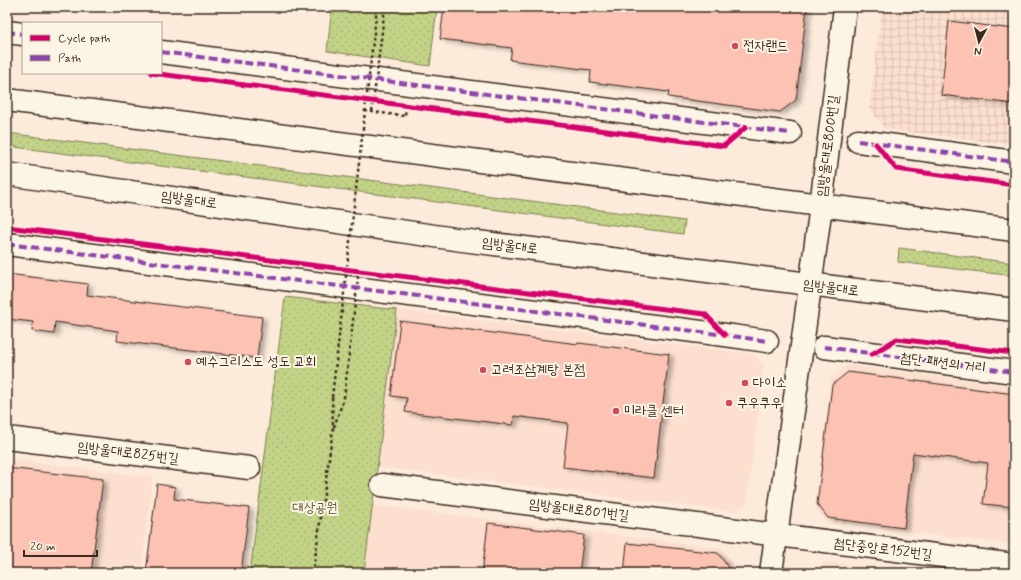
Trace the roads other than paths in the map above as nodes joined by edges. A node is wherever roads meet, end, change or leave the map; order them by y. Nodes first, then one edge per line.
1 (845, 7) edge
2 (7, 32) edge
3 (22, 34) edge
4 (162, 52) edge
5 (7, 100) edge
6 (790, 133) dead end
7 (858, 142) dead end
8 (1014, 162) edge
9 (7, 174) edge
10 (820, 206) junction
11 (1014, 230) edge
12 (7, 244) edge
13 (810, 285) junction
14 (1014, 310) edge
15 (767, 341) dead end
16 (824, 347) dead end
17 (1014, 372) edge
18 (7, 438) edge
19 (249, 468) dead end
20 (382, 485) dead end
21 (776, 535) junction
22 (1014, 565) edge
23 (771, 573) edge

1 - 10 street, 임방울대로800번길
2 - 3 street
4 - 6 street
5 - 10 street
7 - 8 street
9 - 13 street, 임방울대로
10 - 11 street
10 - 13 street, 임방울대로800번길
12 - 15 street
13 - 14 street, 임방울대로
13 - 21 street
16 - 17 street, 첨단 패션의 거리
18 - 19 street, 임방울대로825번길
20 - 21 street, 임방울대로801번길
21 - 22 street, 첨단중앙로152번길
21 - 23 street

